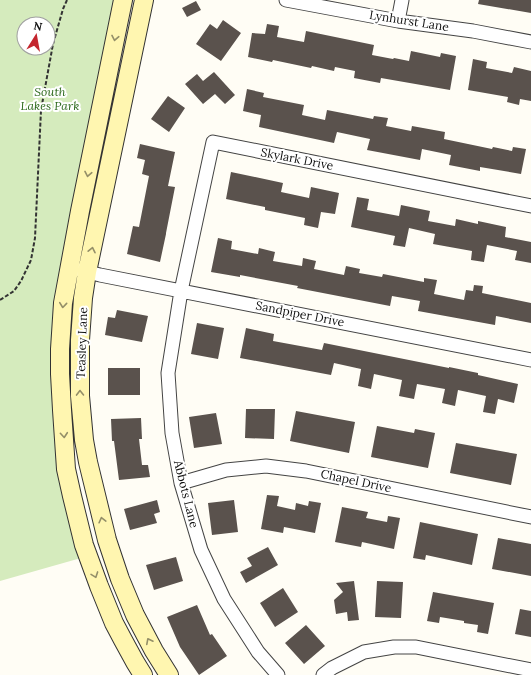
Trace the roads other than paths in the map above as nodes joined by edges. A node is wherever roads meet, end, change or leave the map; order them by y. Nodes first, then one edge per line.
1 (123, 0) edge
2 (144, 0) edge
3 (286, 0) edge
4 (402, 0) edge
5 (398, 21) junction
6 (531, 42) edge
7 (531, 206) edge
8 (70, 267) junction
9 (87, 272) junction
10 (181, 291) junction
11 (531, 360) edge
12 (181, 483) junction
13 (531, 517) edge
14 (531, 670) edge
15 (143, 675) edge
16 (169, 675) edge
17 (278, 675) edge
18 (323, 675) edge

1 -> 8 main road, Teasley Lane
9 -> 2 main road, Teasley Lane
3 - 5 street, Lynhurst Lane
4 - 5 street
5 - 6 street, Lynhurst Lane
7 - 10 street, Skylark Drive
8 - 9 street, Sandpiper Drive
8 -> 15 main road, Teasley Lane
9 - 10 street, Sandpiper Drive
16 -> 9 main road, Teasley Lane
10 - 11 street, Sandpiper Drive
10 - 12 street, Abbots Lane
12 - 13 street, Chapel Drive
12 - 17 street, Abbots Lane
14 - 18 street

